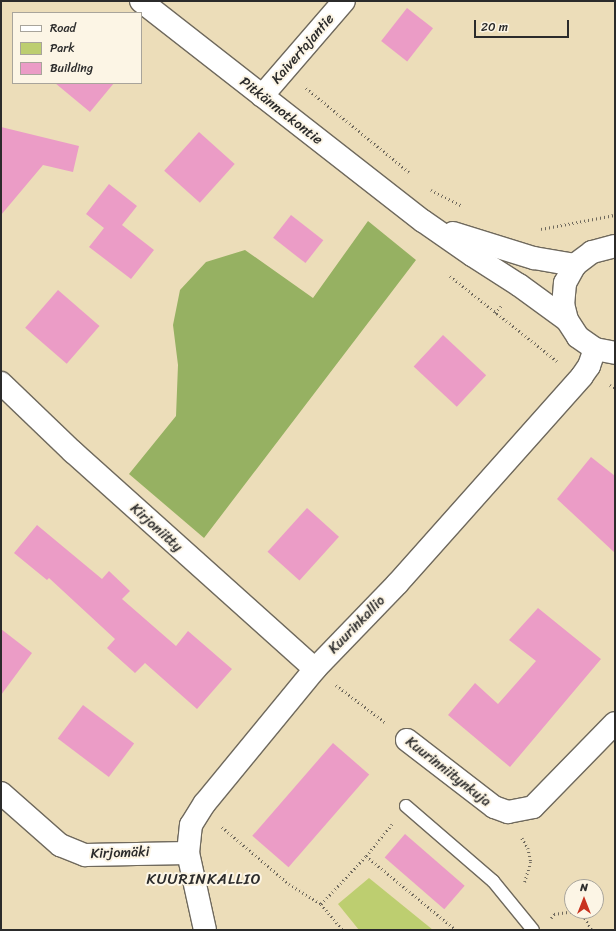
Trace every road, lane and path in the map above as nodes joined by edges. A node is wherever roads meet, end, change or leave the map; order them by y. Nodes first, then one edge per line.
1 (141, 1) edge
2 (344, 1) edge
3 (291, 62) junction
4 (262, 96) junction
5 (412, 175) dead end
6 (429, 189) dead end
7 (463, 206) dead end
8 (423, 220) junction
9 (615, 246) edge
10 (575, 265) junction
11 (567, 320) junction
12 (605, 351) edge
13 (1, 383) edge
14 (315, 669) junction
15 (615, 723) edge
16 (407, 740) joint
17 (1, 793) edge
18 (406, 806) joint
19 (523, 810) junction
20 (218, 824) dead end
21 (188, 853) junction
22 (366, 856) junction
23 (321, 904) junction
24 (517, 910) junction
25 (550, 920) dead end
26 (205, 930) edge
27 (343, 930) edge
28 (456, 930) edge
29 (533, 930) edge
30 (592, 930) edge

1 - 4 street, Pitkännotkontie
2 - 3 street, Kaivertajantie
3 - 4 street, Kaivertajantie
3 - 5 path
4 - 8 street, Pitkännotkontie
6 - 7 path
8 - 10 street, Pitkännotkontie
8 - 11 street, Pitkännotkontie
9 - 10 street
10 - 11 street
11 - 12 street
12 - 14 street, Kuurinkallio
13 - 14 street, Kirjoniitty
14 - 16 path, Kuurinniitynkuja
14 - 21 street, Kuurinkallio
15 - 19 street, Kuurinniitynkuja
16 - 19 street, Kuurinniitynkuja
17 - 21 street, Kirjomäki
18 - 22 path
18 - 24 lane
19 - 24 path
20 - 23 path
21 - 26 street, Kuurinkallio
22 - 23 path
22 - 28 path
23 - 27 path
24 - 29 lane
25 - 30 path

